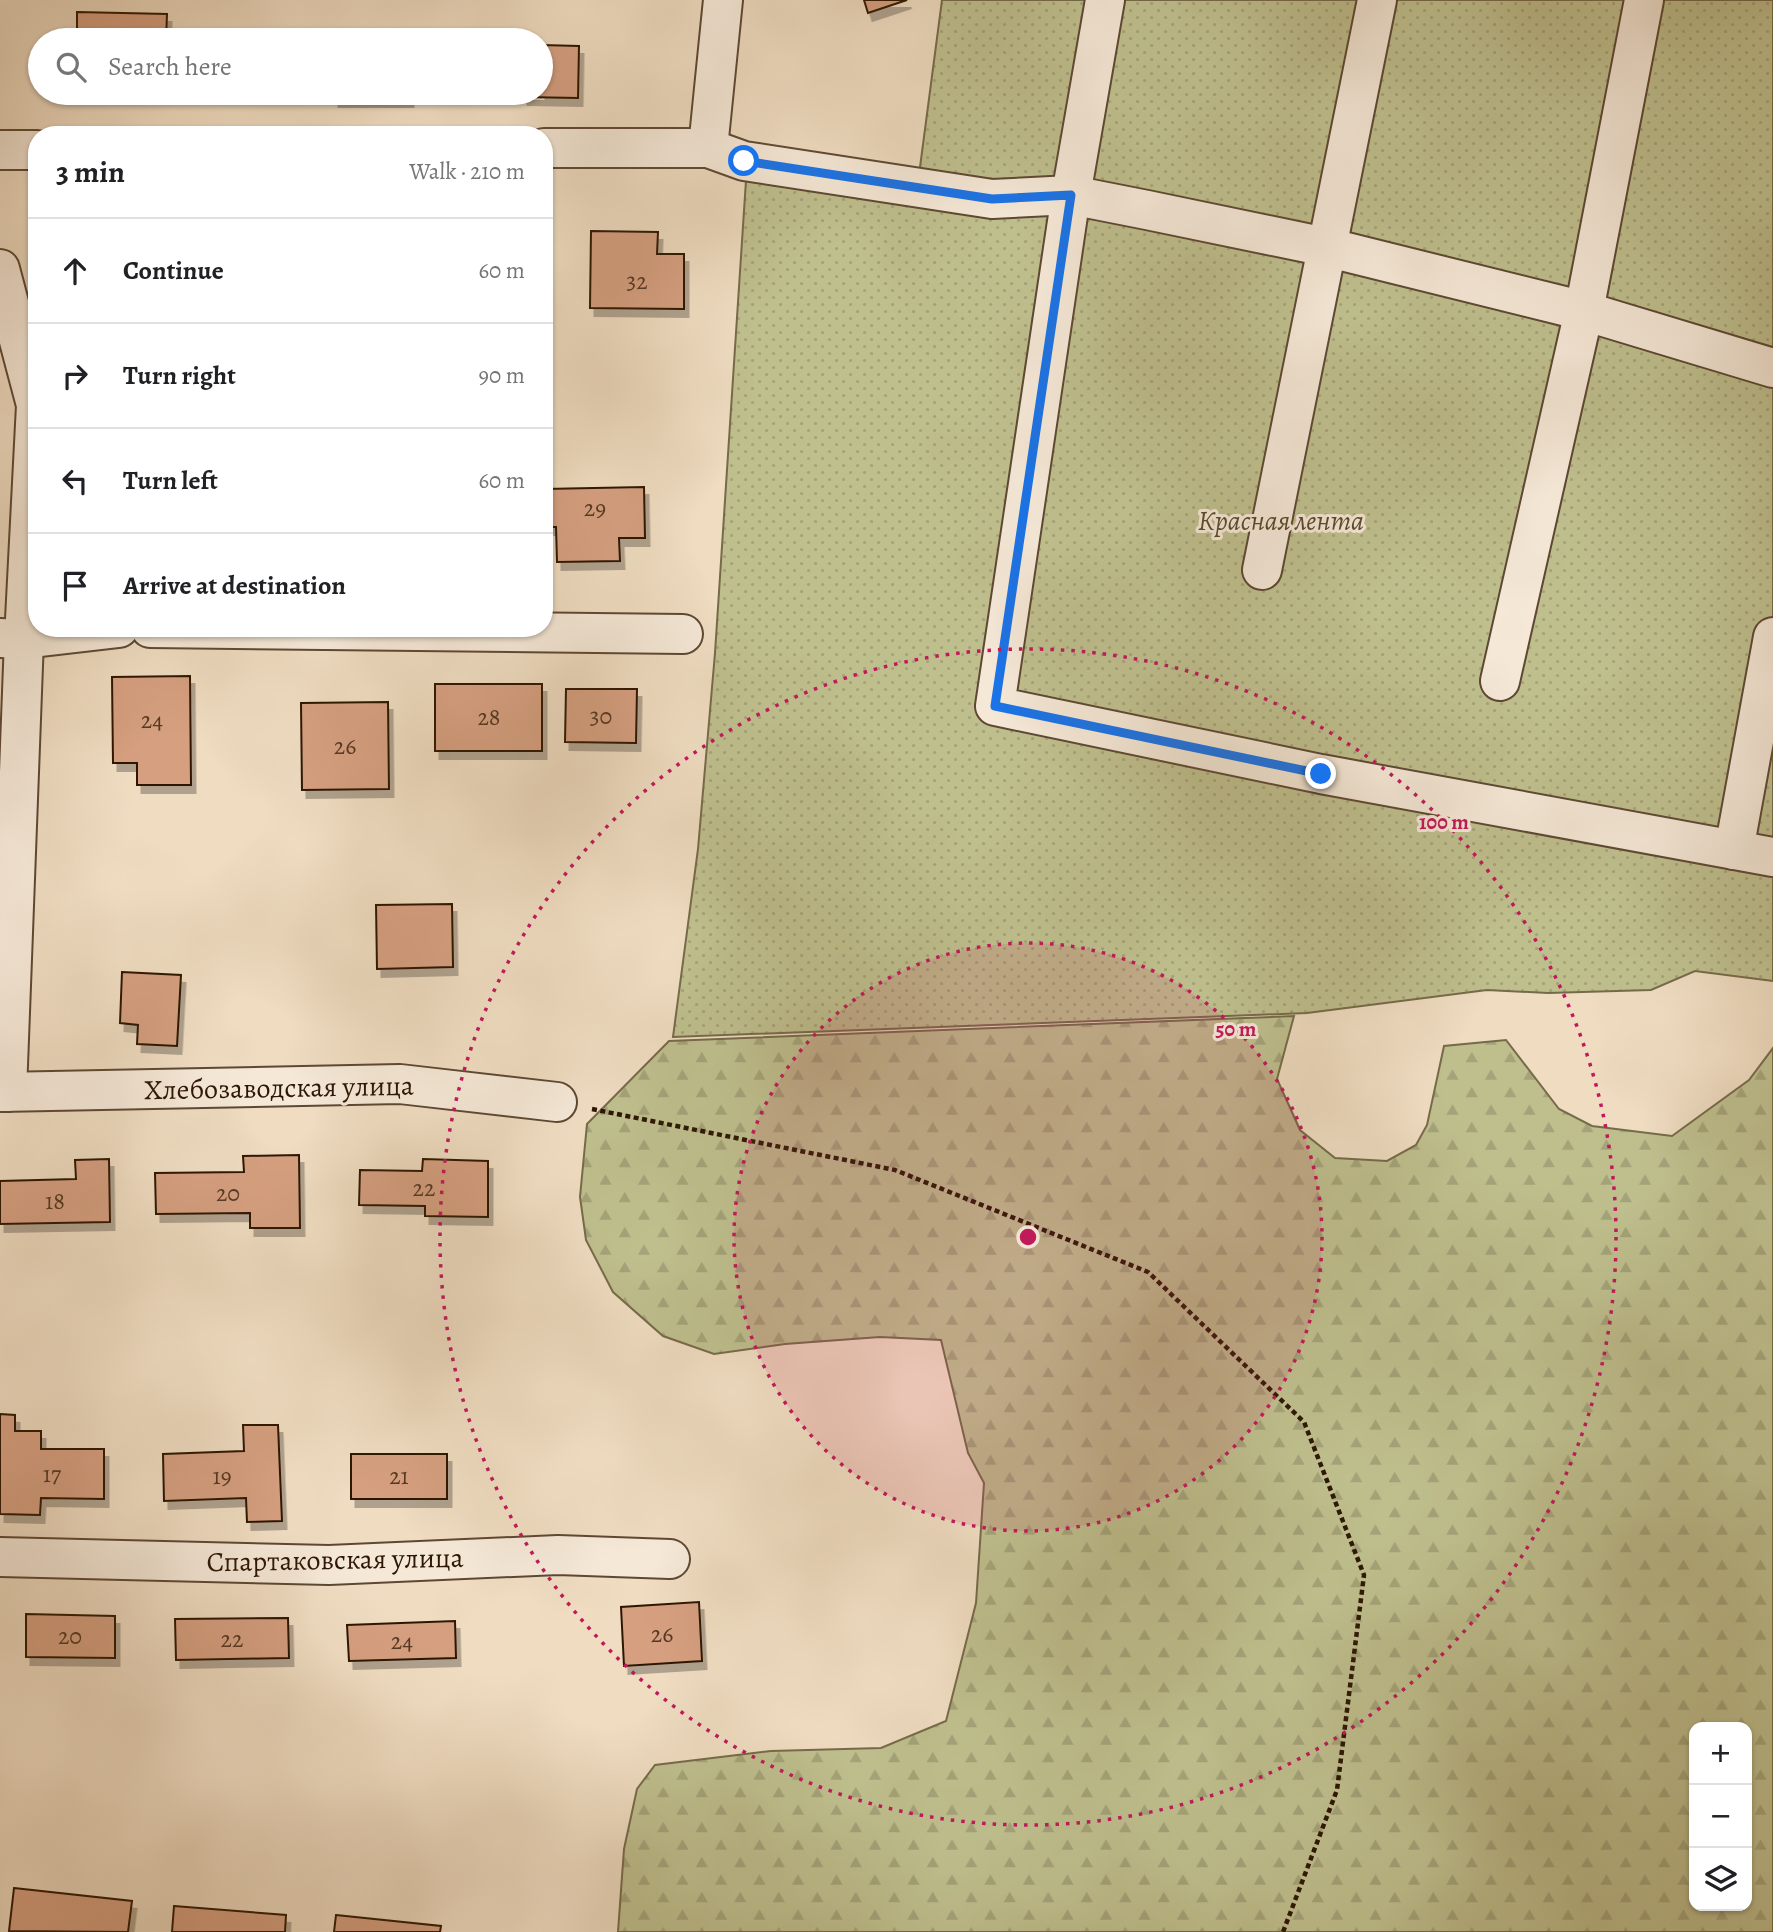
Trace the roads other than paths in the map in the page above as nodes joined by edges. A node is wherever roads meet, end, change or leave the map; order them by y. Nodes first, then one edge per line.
1 (723, 0) edge
2 (1105, 0) edge
3 (1377, 0) edge
4 (1644, 0) edge
5 (553, 148) edge
6 (708, 148) junction
7 (0, 150) edge
8 (28, 150) edge
9 (1071, 195) junction
10 (1326, 247) junction
11 (0, 269) edge
12 (1584, 310) junction
13 (1773, 369) edge
14 (28, 375) edge
15 (28, 483) edge
16 (1262, 570) dead end
17 (553, 633) edge
18 (684, 634) dead end
19 (31, 637) edge
20 (1773, 637) edge
21 (12, 639) edge
22 (1500, 681) dead end
23 (1734, 850) junction
24 (1773, 857) edge
25 (4, 1092) edge
26 (557, 1102) road end
27 (0, 1557) edge
28 (670, 1559) dead end

1 - 6 street
2 - 9 street
3 - 10 street
4 - 12 street
5 - 6 street
6 - 9 street
7 - 8 street
9 - 10 street
9 - 23 street
10 - 12 street
10 - 16 street
11 - 14 street
12 - 13 street
12 - 22 street
15 - 21 street
17 - 18 street
19 - 21 street
20 - 23 street
21 - 25 street
23 - 24 street
25 - 26 street, Хлебозаводская улица
27 - 28 street, Спартаковская улица

